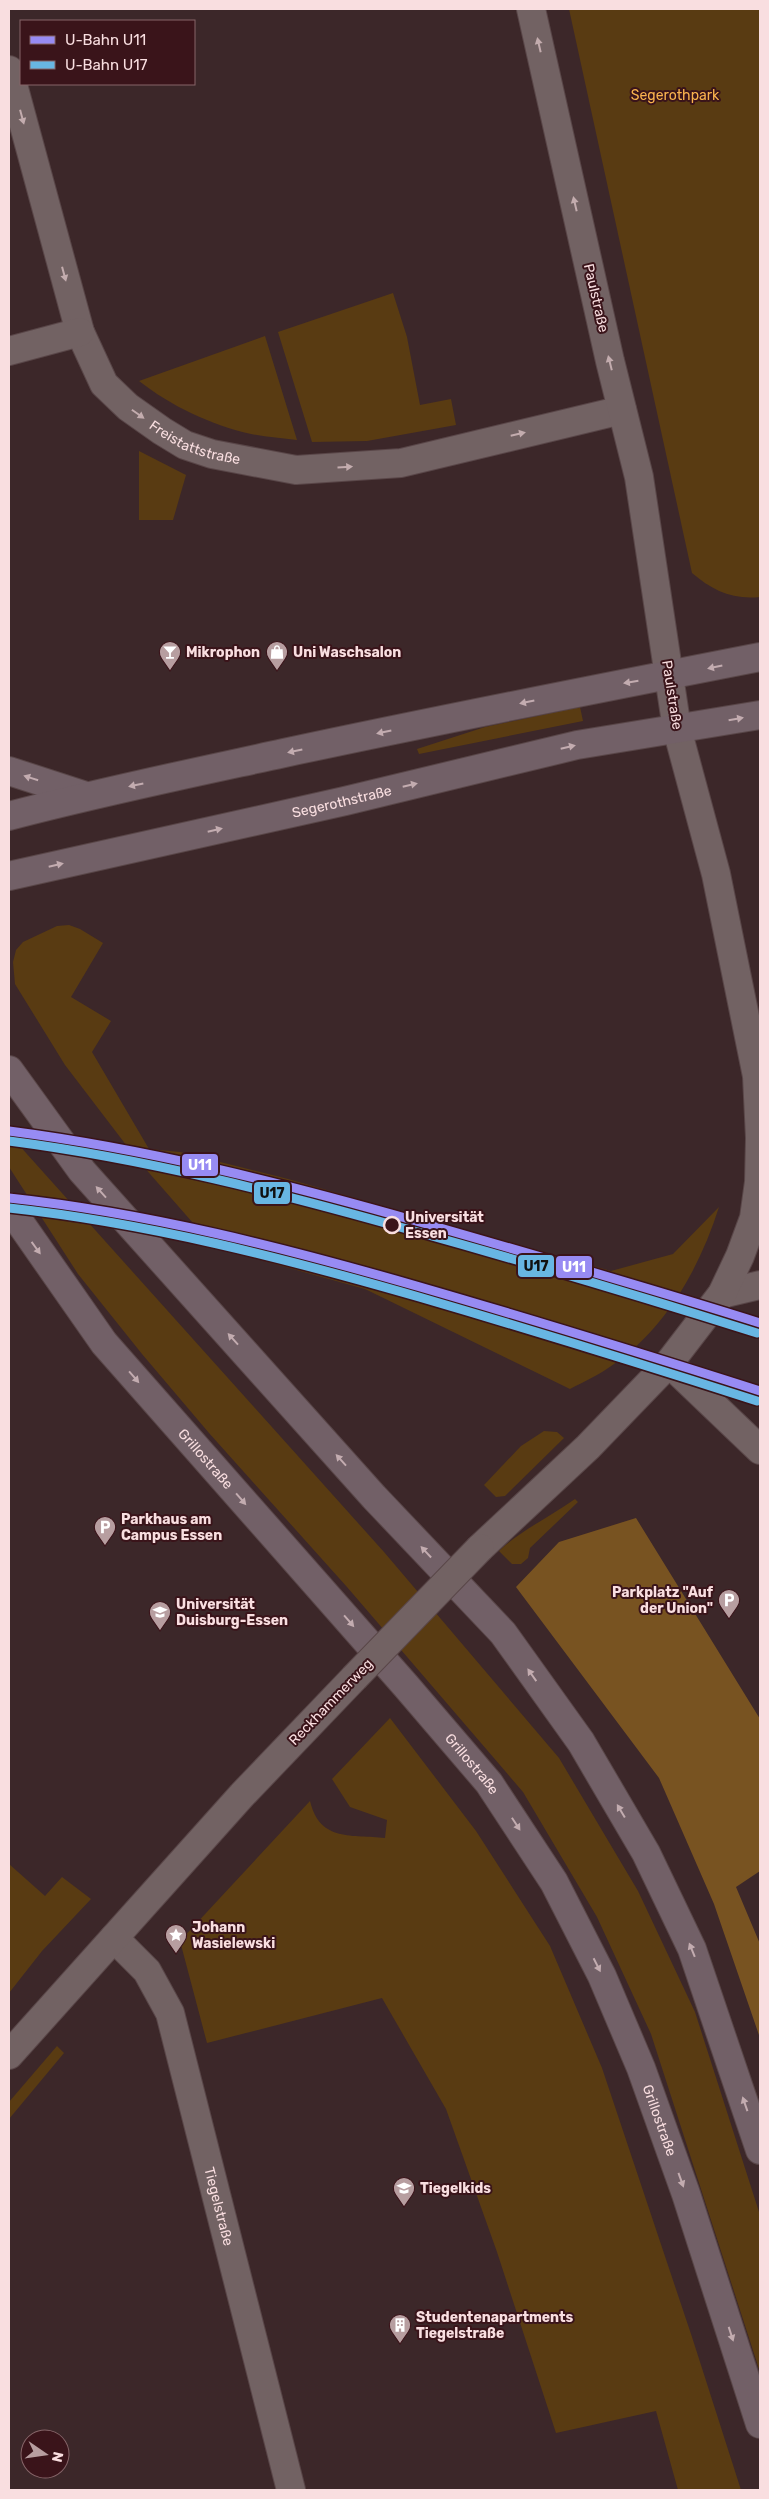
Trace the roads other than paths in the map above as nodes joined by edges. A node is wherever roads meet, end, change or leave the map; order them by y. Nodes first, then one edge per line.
1 (531, 9) edge
2 (9, 70) edge
3 (80, 332) junction
4 (9, 351) edge
5 (622, 410) junction
6 (760, 657) edge
7 (669, 676) junction
8 (760, 715) edge
9 (677, 729) junction
10 (9, 770) edge
11 (86, 796) junction
12 (9, 816) edge
13 (9, 876) edge
14 (9, 1070) edge
15 (760, 1182) edge
16 (9, 1207) edge
17 (760, 1285) edge
18 (722, 1294) junction
19 (669, 1362) junction
20 (760, 1450) edge
21 (114, 1938) junction
22 (9, 2055) edge
23 (760, 2150) edge
24 (760, 2424) edge
25 (291, 2490) edge

5 -> 1 street, Paulstraße
2 -> 3 street, Freistattstraße
3 - 4 street
3 -> 5 street, Freistattstraße
5 - 7 street, Paulstraße
6 -> 7 main road
7 - 9 street, Paulstraße
7 -> 11 main road
9 -> 8 main road, Segerothstraße
13 -> 9 main road, Segerothstraße
9 - 15 street, Paulstraße
11 -> 10 main road
11 - 12 main road
23 -> 14 main road
15 - 18 street, Paulstraße
16 -> 24 main road, Grillostraße
17 - 18 street
18 - 19 street, Paulstraße
19 - 20 street
19 - 21 street, Reckhammerweg, bridge
21 - 22 street, Reckhammerweg
21 - 25 street, Tiegelstraße

